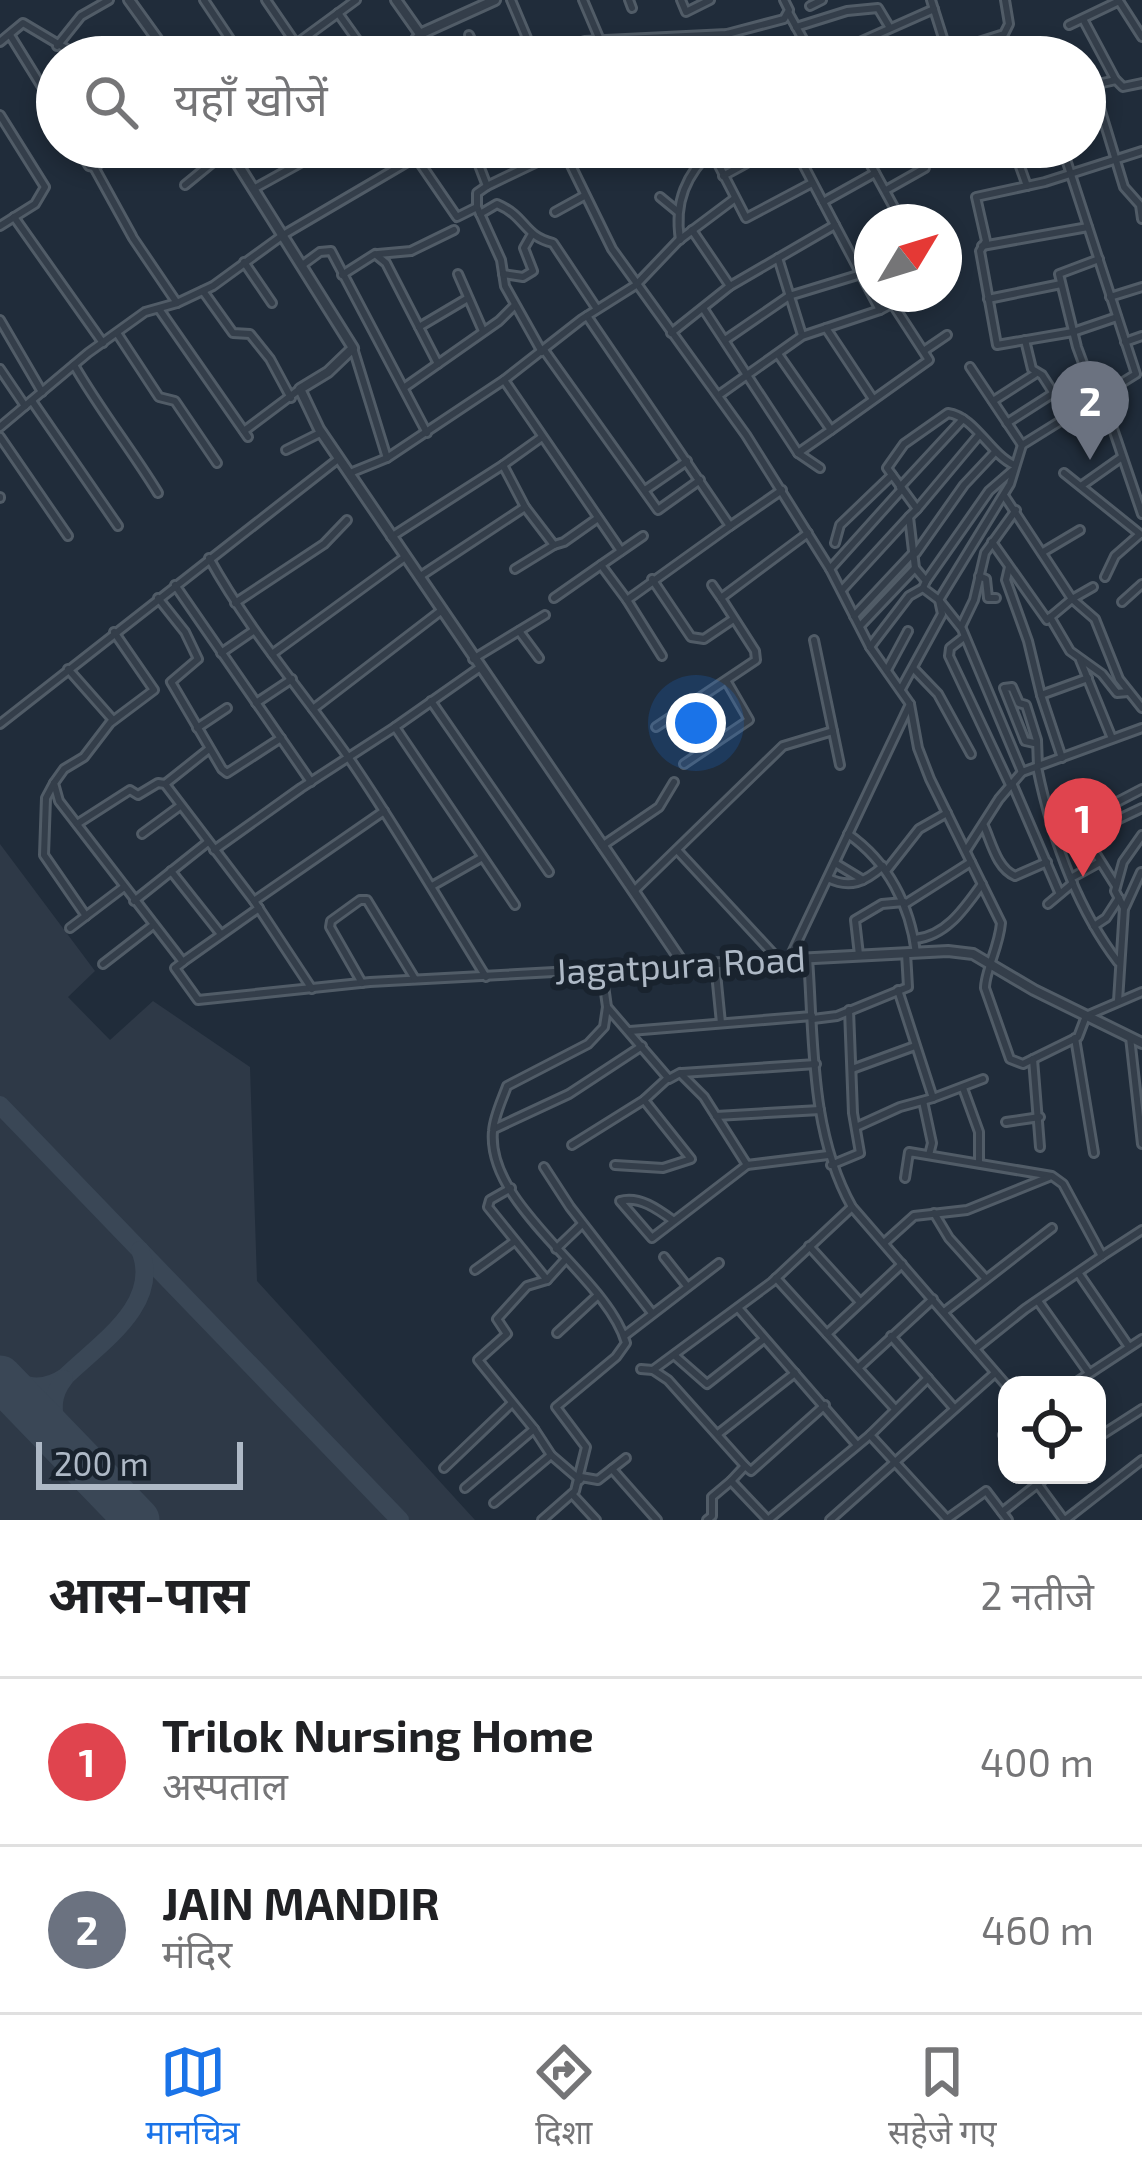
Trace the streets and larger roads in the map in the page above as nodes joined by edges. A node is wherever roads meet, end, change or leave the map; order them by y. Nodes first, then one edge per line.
1 (109, 0) edge
2 (129, 0) edge
3 (204, 0) edge
4 (266, 0) edge
5 (356, 0) edge
6 (396, 0) edge
7 (461, 0) edge
8 (496, 0) edge
9 (512, 0) edge
10 (583, 0) edge
11 (681, 0) edge
12 (710, 0) edge
13 (784, 0) edge
14 (822, 0) edge
15 (931, 0) edge
16 (1005, 0) edge
17 (811, 5) dead end
18 (934, 10) junction
19 (466, 13) junction
20 (338, 14) junction
21 (789, 14) junction
22 (1083, 19) junction
23 (1069, 26) dead end
24 (796, 27) junction
25 (890, 28) junction
26 (420, 34) joint
27 (728, 34) junction
28 (10, 35) junction
29 (42, 36) edge
30 (65, 36) edge
31 (155, 36) edge
32 (228, 36) edge
33 (291, 36) edge
34 (307, 36) edge
35 (354, 36) edge
36 (527, 36) edge
37 (598, 36) edge
38 (685, 36) edge
39 (726, 36) edge
40 (801, 36) edge
41 (872, 36) edge
42 (942, 36) edge
43 (998, 36) edge
44 (1092, 36) edge
45 (1142, 37) edge
46 (0, 42) edge
47 (1106, 62) edge
48 (36, 77) edge
49 (1116, 80) junction
50 (1106, 82) edge
51 (1142, 82) edge
52 (0, 115) edge
53 (1106, 131) edge
54 (1142, 151) edge
55 (1114, 159) junction
56 (1106, 162) edge
57 (95, 168) edge
58 (204, 168) edge
59 (242, 168) edge
60 (291, 168) edge
61 (397, 168) edge
62 (424, 168) edge
63 (480, 168) edge
64 (525, 168) edge
65 (572, 168) edge
66 (696, 168) edge
67 (720, 168) edge
68 (738, 168) edge
69 (804, 168) edge
70 (872, 168) edge
71 (925, 168) dead end
72 (1021, 168) edge
73 (1069, 168) edge
74 (1086, 168) edge
75 (875, 173) junction
76 (1071, 173) junction
77 (723, 176) junction
78 (812, 183) junction
79 (184, 185) dead end
80 (1027, 186) junction
81 (487, 187) junction
82 (255, 188) junction
83 (884, 191) junction
84 (584, 196) junction
85 (660, 197) dead end
86 (734, 199) junction
87 (823, 202) junction
88 (892, 204) edge
89 (479, 210) junction
90 (677, 211) junction
91 (555, 212) dead end
92 (14, 217) junction
93 (1142, 219) edge
94 (836, 225) junction
95 (0, 226) edge
96 (1088, 226) junction
97 (454, 230) dead end
98 (692, 230) junction
99 (532, 234) junction
100 (283, 235) junction
101 (680, 240) junction
102 (982, 247) junction
103 (375, 254) junction
104 (778, 258) junction
105 (1099, 259) junction
106 (244, 262) junction
107 (854, 262) edge
108 (301, 266) junction
109 (458, 274) dead end
110 (503, 274) junction
111 (342, 275) junction
112 (854, 276) edge
113 (1061, 284) junction
114 (636, 285) junction
115 (730, 286) junction
116 (1142, 287) edge
117 (203, 291) junction
118 (790, 296) junction
119 (1110, 297) junction
120 (467, 298) junction
121 (988, 299) junction
122 (177, 303) junction
123 (272, 303) dead end
124 (515, 305) junction
125 (703, 308) junction
126 (159, 309) junction
127 (597, 309) junction
128 (874, 312) edge
129 (898, 312) edge
130 (587, 316) junction
131 (1117, 317) junction
132 (0, 320) edge
133 (419, 326) junction
134 (826, 328) junction
135 (483, 332) junction
136 (1073, 332) junction
137 (117, 333) junction
138 (671, 333) junction
139 (947, 335) dead end
140 (802, 336) junction
141 (1142, 336) edge
142 (725, 340) junction
143 (1025, 340) junction
144 (1125, 342) junction
145 (103, 343) junction
146 (353, 348) junction
147 (925, 350) junction
148 (543, 351) junction
149 (778, 354) junction
150 (438, 364) junction
151 (74, 365) junction
152 (970, 367) dead end
153 (0, 370) edge
154 (1085, 373) junction
155 (1036, 374) junction
156 (748, 377) junction
157 (504, 380) junction
158 (405, 387) junction
159 (300, 389) junction
160 (42, 392) junction
161 (1054, 393) junction
162 (718, 395) junction
163 (290, 398) junction
164 (873, 399) junction
165 (992, 401) junction
166 (1096, 401) junction
167 (28, 404) junction
168 (1109, 417) dead end
169 (963, 418) junction
170 (1007, 423) junction
171 (0, 428) edge
172 (831, 430) junction
173 (320, 433) junction
174 (427, 434) junction
175 (979, 435) junction
176 (0, 437) edge
177 (542, 437) junction
178 (1022, 445) junction
179 (286, 450) dead end
180 (995, 452) junction
181 (799, 453) junction
182 (1122, 457) junction
183 (387, 458) junction
184 (337, 460) junction
185 (687, 460) junction
186 (217, 463) dead end
187 (502, 465) junction
188 (820, 468) dead end
189 (1013, 468) junction
190 (1064, 472) dead end
191 (347, 475) junction
192 (892, 476) junction
193 (700, 481) junction
194 (1082, 486) junction
195 (901, 488) junction
196 (645, 490) junction
197 (782, 490) junction
198 (158, 493) dead end
199 (1004, 496) junction
200 (525, 507) junction
201 (917, 508) junction
202 (1016, 510) junction
203 (1142, 514) edge
204 (598, 518) junction
205 (909, 518) junction
206 (347, 520) dead end
207 (118, 526) dead end
208 (730, 526) junction
209 (1080, 530) dead end
210 (1141, 533) edge
211 (68, 536) dead end
212 (643, 536) dead end
213 (810, 536) junction
214 (391, 537) junction
215 (992, 542) junction
216 (835, 543) dead end
217 (554, 545) junction
218 (621, 551) junction
219 (1043, 552) junction
220 (914, 554) junction
221 (405, 557) junction
222 (209, 558) junction
223 (602, 565) junction
224 (828, 566) junction
225 (1009, 567) junction
226 (916, 568) junction
227 (515, 569) dead end
228 (979, 576) junction
229 (418, 577) junction
230 (1105, 577) dead end
231 (652, 580) junction
232 (924, 584) junction
233 (1142, 584) edge
234 (175, 585) junction
235 (712, 585) dead end
236 (1093, 587) dead end
237 (842, 591) junction
238 (158, 598) junction
239 (554, 598) dead end
240 (722, 598) junction
241 (996, 598) dead end
242 (1072, 599) junction
243 (627, 600) junction
244 (939, 600) junction
245 (1122, 602) dead end
246 (234, 604) junction
247 (442, 610) junction
248 (545, 615) dead end
249 (854, 616) junction
250 (1050, 617) junction
251 (733, 620) junction
252 (859, 627) junction
253 (961, 627) junction
254 (253, 631) junction
255 (519, 631) junction
256 (908, 631) dead end
257 (115, 632) junction
258 (964, 637) junction
259 (814, 640) dead end
260 (869, 647) junction
261 (221, 654) junction
262 (272, 654) junction
263 (662, 656) dead end
264 (539, 658) dead end
265 (1080, 660) junction
266 (476, 663) junction
267 (68, 669) junction
268 (914, 669) junction
269 (886, 672) junction
270 (1088, 678) junction
271 (292, 679) junction
272 (171, 682) junction
273 (727, 682) junction
274 (154, 690) junction
275 (900, 690) junction
276 (1128, 692) junction
277 (1041, 695) junction
278 (431, 700) junction
279 (256, 703) junction
280 (910, 704) junction
281 (226, 708) dead end
282 (1142, 708) edge
283 (313, 709) junction
284 (113, 721) junction
285 (0, 724) edge
286 (656, 727) dead end
287 (197, 728) junction
288 (395, 728) junction
289 (1142, 728) edge
290 (833, 731) junction
291 (1112, 736) junction
292 (281, 738) junction
293 (1034, 742) junction
294 (209, 749) junction
295 (971, 754) dead end
296 (348, 758) junction
297 (1062, 758) junction
298 (684, 764) dead end
299 (840, 765) dead end
300 (1037, 766) junction
301 (1022, 772) junction
302 (311, 782) junction
303 (674, 782) dead end
304 (54, 783) junction
305 (165, 784) junction
306 (1011, 784) junction
307 (1142, 789) edge
308 (181, 806) junction
309 (1142, 808) edge
310 (384, 811) junction
311 (947, 813) junction
312 (77, 824) junction
313 (984, 826) junction
314 (1056, 833) junction
315 (142, 834) dead end
316 (848, 834) junction
317 (1142, 835) edge
318 (208, 842) junction
319 (602, 845) junction
320 (1060, 847) junction
321 (214, 850) junction
322 (677, 850) junction
323 (966, 850) junction
324 (1094, 851) dead end
325 (481, 858) junction
326 (971, 862) junction
327 (1047, 862) junction
328 (1100, 862) junction
329 (835, 863) junction
330 (884, 868) junction
331 (170, 871) junction
332 (549, 872) dead end
333 (1141, 872) edge
334 (828, 878) junction
335 (863, 880) junction
336 (1072, 881) junction
337 (982, 884) junction
338 (432, 886) junction
339 (1116, 886) junction
340 (124, 887) junction
341 (634, 891) junction
342 (1059, 892) junction
343 (1119, 898) junction
344 (134, 901) junction
345 (904, 903) junction
346 (256, 904) junction
347 (1048, 904) dead end
348 (514, 905) dead end
349 (1124, 908) junction
350 (86, 916) junction
351 (152, 926) junction
352 (1094, 926) junction
353 (70, 928) dead end
354 (220, 933) junction
355 (914, 939) junction
356 (911, 953) junction
357 (859, 956) junction
358 (808, 958) junction
359 (784, 960) junction
360 (183, 962) junction
361 (1118, 962) junction
362 (715, 963) junction
363 (103, 964) dead end
364 (993, 964) junction
365 (684, 965) junction
366 (602, 971) junction
367 (486, 977) junction
368 (415, 979) junction
369 (362, 983) junction
370 (312, 989) junction
371 (898, 990) junction
372 (1142, 992) edge
373 (1118, 1001) junction
374 (607, 1007) junction
375 (849, 1010) junction
376 (1086, 1016) junction
377 (812, 1018) junction
378 (721, 1023) junction
379 (630, 1031) junction
380 (1130, 1036) junction
381 (1075, 1038) junction
382 (1142, 1042) edge
383 (642, 1046) junction
384 (915, 1046) junction
385 (1033, 1059) junction
386 (816, 1064) junction
387 (852, 1069) junction
388 (680, 1073) junction
389 (668, 1078) junction
390 (983, 1079) dead end
391 (963, 1088) junction
392 (644, 1100) junction
393 (928, 1100) junction
394 (820, 1110) junction
395 (716, 1116) junction
396 (1040, 1117) junction
397 (1006, 1122) dead end
398 (856, 1127) junction
399 (493, 1130) junction
400 (1142, 1144) edge
401 (572, 1145) dead end
402 (1040, 1147) dead end
403 (1094, 1153) dead end
404 (828, 1155) junction
405 (929, 1155) junction
406 (980, 1162) junction
407 (615, 1165) dead end
408 (746, 1165) junction
409 (831, 1165) junction
410 (544, 1167) dead end
411 (1052, 1176) junction
412 (905, 1178) dead end
413 (511, 1188) junction
414 (852, 1207) junction
415 (934, 1213) junction
416 (674, 1221) junction
417 (582, 1224) junction
418 (1052, 1228) dead end
419 (1142, 1230) edge
420 (515, 1241) junction
421 (884, 1244) junction
422 (809, 1246) junction
423 (556, 1250) junction
424 (1102, 1256) junction
425 (664, 1257) dead end
426 (565, 1260) junction
427 (718, 1262) dead end
428 (902, 1264) junction
429 (475, 1270) dead end
430 (1079, 1274) junction
431 (776, 1278) junction
432 (986, 1279) junction
433 (547, 1280) junction
434 (687, 1286) junction
435 (597, 1296) junction
436 (933, 1299) junction
437 (860, 1301) junction
438 (1038, 1301) junction
439 (739, 1309) junction
440 (944, 1312) junction
441 (652, 1313) junction
442 (557, 1333) dead end
443 (827, 1334) junction
444 (624, 1336) junction
445 (891, 1336) junction
446 (764, 1339) junction
447 (1142, 1339) edge
448 (1129, 1346) junction
449 (976, 1349) junction
450 (674, 1354) junction
451 (858, 1368) junction
452 (641, 1369) dead end
453 (652, 1370) junction
454 (795, 1373) junction
455 (995, 1373) junction
456 (1089, 1373) junction
457 (998, 1376) edge
458 (1085, 1376) edge
459 (928, 1378) junction
460 (512, 1403) junction
461 (825, 1405) junction
462 (953, 1408) junction
463 (895, 1409) junction
464 (1142, 1409) edge
465 (534, 1430) junction
466 (1106, 1432) edge
467 (718, 1434) junction
468 (870, 1436) junction
469 (857, 1445) junction
470 (551, 1455) junction
471 (626, 1458) dead end
472 (894, 1460) junction
473 (1142, 1460) edge
474 (745, 1466) junction
475 (444, 1468) dead end
476 (612, 1469) junction
477 (581, 1478) junction
478 (731, 1481) junction
479 (1037, 1484) joint
480 (465, 1488) dead end
481 (572, 1494) junction
482 (494, 1503) dead end
483 (1005, 1516) edge
484 (542, 1520) edge
485 (596, 1520) edge
486 (657, 1520) edge
487 (707, 1520) edge
488 (768, 1520) edge
489 (830, 1520) edge
490 (948, 1520) edge
491 (1064, 1520) edge

1 - 30 street
2 - 31 street
3 - 32 street
4 - 33 street
5 - 20 street
6 - 26 street
7 - 19 street
8 - 19 street
9 - 36 street
10 - 37 street
11 - 12 street
13 - 21 street
14 - 17 street
15 - 18 street
16 - 43 street
18 - 25 street
18 - 42 street
19 - 26 street
20 - 34 street
20 - 35 street
21 - 24 street
21 - 27 street
22 - 23 street
22 - 44 street
22 - 45 street
24 - 25 street
24 - 40 street
25 - 41 street
27 - 38 street
27 - 39 street
28 - 29 street
28 - 46 street
28 - 48 street
47 - 49 street
49 - 50 street
49 - 51 street
52 - 92 street
53 - 55 street
54 - 55 street
55 - 56 street
55 - 93 street
57 - 122 street
58 - 79 street
59 - 82 street
60 - 82 street
61 - 100 street
62 - 89 street
63 - 81 street
64 - 81 street
65 - 84 street
66 - 90 street
67 - 77 street
68 - 77 street
69 - 78 street
70 - 75 street
71 - 83 street
72 - 80 street
73 - 76 street
74 - 76 street
75 - 83 street
75 - 87 street
76 - 80 street
76 - 96 street
77 - 86 street
78 - 86 street
78 - 87 street
80 - 102 street
81 - 89 street
82 - 100 street
83 - 88 street
84 - 91 street
84 - 114 street
85 - 90 street
86 - 98 street
87 - 94 street
89 - 99 street
89 - 110 street
90 - 101 street
92 - 95 street
92 - 145 street
94 - 104 street
94 - 107 street
96 - 102 street
96 - 105 street
97 - 103 street
98 - 101 street
98 - 115 street
99 - 110 street
99 - 127 street
100 - 106 street
100 - 108 street
101 - 114 street
102 - 121 street
103 - 111 street
103 - 133 street
104 - 115 street
104 - 118 street
105 - 113 street
105 - 119 street
106 - 117 street
106 - 123 street
108 - 111 street
108 - 146 street
109 - 120 street
110 - 124 street
111 - 158 street
112 - 118 street
113 - 121 street
113 - 136 street
114 - 127 street
114 - 138 street
115 - 125 street
116 - 119 street
117 - 122 street
117 - 163 street
118 - 140 street
118 - 142 street
119 - 131 street
120 - 133 street
120 - 135 street
121 - 143 street
122 - 126 street
124 - 135 street
124 - 148 street
125 - 138 street
125 - 142 street
126 - 137 street
126 - 163 street
127 - 130 street
128 - 134 street
129 - 147 street
130 - 148 street
130 - 185 street
131 - 136 street
131 - 144 street
132 - 160 street
133 - 150 street
134 - 140 street
134 - 164 street
135 - 150 street
136 - 143 street
136 - 154 street
137 - 145 street
137 - 186 street
138 - 162 street
139 - 147 street
140 - 149 street
141 - 144 street
142 - 156 street
143 - 155 street
144 - 166 street
145 - 151 street
146 - 159 street
146 - 183 street
147 - 164 street
148 - 157 street
148 - 196 street
149 - 156 street
149 - 172 street
150 - 158 street
151 - 160 street
151 - 198 street
152 - 165 street
153 - 167 street
154 - 161 street
154 - 166 street
155 - 161 street
155 - 165 street
156 - 162 street
156 - 181 street
157 - 174 street
157 - 177 street
158 - 174 street
159 - 163 street
159 - 173 street
160 - 167 street
161 - 170 street
162 - 197 street
164 - 172 street
165 - 170 street
166 - 178 street
167 - 171 street
167 - 207 street
168 - 182 street
169 - 175 street
169 - 192 street
169 - 195 street
170 - 178 street
172 - 181 street
173 - 179 street
173 - 184 street
174 - 183 street
175 - 180 street
175 - 201 street
176 - 211 street
177 - 187 street
177 - 204 street
178 - 189 street
180 - 189 street
180 - 220 street
181 - 188 street
182 - 194 street
182 - 203 street
183 - 191 street
184 - 191 street
184 - 222 street
185 - 193 street
185 - 196 street
187 - 200 street
187 - 214 street
189 - 199 street
189 - 232 street
190 - 194 street
191 - 214 street
192 - 195 street
192 - 216 street
193 - 196 street
193 - 208 street
194 - 210 street
195 - 201 street
195 - 224 street
197 - 208 street
197 - 213 street
199 - 202 street
199 - 244 street
200 - 217 street
200 - 229 street
201 - 205 street
202 - 215 street
202 - 219 street
204 - 217 street
204 - 218 street
205 - 220 street
205 - 237 street
206 - 246 street
208 - 231 street
209 - 219 street
210 - 230 street
212 - 218 street
213 - 224 street
213 - 240 street
214 - 221 street
215 - 225 street
215 - 228 street
217 - 227 street
218 - 223 street
219 - 242 street
220 - 226 street
220 - 249 street
221 - 229 street
221 - 262 street
222 - 234 street
222 - 246 street
223 - 239 street
223 - 243 street
224 - 237 street
225 - 250 street
225 - 277 street
226 - 232 street
226 - 252 street
228 - 241 street
228 - 253 street
229 - 247 street
231 - 243 street
231 - 251 street
232 - 244 street
232 - 260 street
233 - 245 street
234 - 238 street
234 - 261 street
235 - 240 street
236 - 242 street
237 - 249 street
238 - 257 street
238 - 272 street
240 - 251 street
242 - 250 street
242 - 276 street
243 - 263 street
244 - 253 street
244 - 268 street
246 - 254 street
247 - 266 street
247 - 283 street
248 - 255 street
249 - 252 street
250 - 265 street
251 - 273 street
252 - 260 street
253 - 258 street
254 - 261 street
254 - 262 street
255 - 264 street
255 - 266 street
256 - 269 street
257 - 267 street
257 - 274 street
258 - 301 street
258 - 306 street
259 - 290 street
260 - 269 street
261 - 279 street
262 - 271 street
265 - 270 street
265 - 276 street
266 - 278 street
266 - 319 street
267 - 284 street
267 - 285 street
268 - 275 street
268 - 295 street
269 - 275 street
270 - 277 street
270 - 291 street
271 - 279 street
271 - 283 street
272 - 274 street
272 - 287 street
273 - 286 street
273 - 298 street
274 - 284 street
275 - 280 street
276 - 282 street
277 - 297 street
278 - 288 street
278 - 332 street
279 - 292 street
280 - 311 street
280 - 316 street
281 - 287 street
283 - 296 street
284 - 304 street
287 - 294 street
288 - 296 street
288 - 325 street
289 - 291 street
290 - 299 street
290 - 322 street
291 - 297 street
292 - 294 street
292 - 302 street
293 - 293 street
293 - 300 street
294 - 305 street
296 - 302 street
296 - 310 street
297 - 300 street
300 - 301 street
300 - 314 street
301 - 306 street
302 - 321 street
303 - 319 street
304 - 312 street
304 - 350 street
305 - 308 street
305 - 312 street
306 - 313 street
306 - 327 street
307 - 314 street
308 - 315 street
308 - 318 street
309 - 320 street
310 - 338 street
310 - 346 street
311 - 323 street
311 - 330 street
312 - 340 street
313 - 323 street
313 - 327 street
314 - 320 street
316 - 329 street
316 - 330 street
317 - 339 street
318 - 321 street
318 - 331 street
319 - 341 street
320 - 336 street
321 - 346 street
322 - 341 street
322 - 359 street
323 - 326 street
324 - 328 street
325 - 338 street
325 - 348 street
326 - 337 street
326 - 345 street
327 - 342 street
328 - 336 street
328 - 339 street
329 - 334 street
329 - 335 street
330 - 335 street
330 - 345 street
331 - 344 street
331 - 354 street
333 - 349 street
334 - 335 street
334 - 359 street
336 - 342 street
336 - 352 street
337 - 355 street
337 - 364 street
338 - 367 street
339 - 343 street
340 - 344 street
340 - 350 street
341 - 365 street
342 - 347 street
343 - 349 street
343 - 352 street
344 - 351 street
345 - 355 street
345 - 357 street
346 - 354 street
346 - 370 street
349 - 361 street
350 - 353 street
351 - 360 street
351 - 363 street
352 - 361 street
354 - 360 street
355 - 356 street
356 - 357 street, Jagatpura Road
356 - 364 street, Jagatpura Road
356 - 371 street
357 - 358 street, Jagatpura Road
358 - 359 street, Jagatpura Road
358 - 377 street
359 - 362 street, Jagatpura Road
360 - 370 street, Jagatpura Road
361 - 373 street
362 - 365 street, Jagatpura Road
362 - 378 street
364 - 376 street, Jagatpura Road
364 - 385 street
365 - 366 street, Jagatpura Road
366 - 367 street, Jagatpura Road
366 - 374 street
367 - 368 street, Jagatpura Road
368 - 369 street, Jagatpura Road
368 - 369 street
369 - 370 street, Jagatpura Road
371 - 375 street
371 - 384 street
372 - 373 street
373 - 376 street
374 - 379 street
374 - 399 street
375 - 377 street
375 - 387 street
376 - 380 street, Jagatpura Road
376 - 381 street
377 - 378 street
377 - 386 street
378 - 379 street
379 - 383 street
380 - 382 street, Jagatpura Road
380 - 400 street
381 - 385 street
381 - 403 street
383 - 389 street
383 - 399 street
384 - 387 street
384 - 393 street
385 - 396 street
386 - 388 street
386 - 394 street
387 - 398 street
388 - 389 street
388 - 395 street
389 - 392 street
390 - 391 street
391 - 393 street
391 - 406 street
392 - 401 street
392 - 407 street
393 - 398 street
393 - 405 street
394 - 395 street
394 - 404 street
395 - 408 street
396 - 397 street
396 - 402 street
398 - 409 street
399 - 413 street
404 - 408 street
404 - 409 street
405 - 406 street
405 - 412 street
406 - 411 street
408 - 416 street
409 - 414 street
410 - 417 street
411 - 415 street
411 - 424 street
413 - 420 street
413 - 423 street
414 - 421 street
414 - 422 street
415 - 421 street
415 - 432 street
416 - 416 street
417 - 423 street
417 - 441 street
418 - 432 street
419 - 424 street
420 - 429 street
420 - 433 street
421 - 428 street
422 - 431 street
422 - 437 street
423 - 426 street
424 - 430 street
425 - 434 street
426 - 433 street
426 - 435 street
427 - 434 street
428 - 436 street
428 - 437 street
430 - 438 street
430 - 448 street
431 - 439 street
431 - 443 street
432 - 440 street
433 - 460 street
434 - 441 street
435 - 442 street
435 - 444 street
436 - 440 street
436 - 445 street
437 - 443 street
438 - 449 street
438 - 456 street
439 - 446 street
439 - 450 street
440 - 449 street
441 - 444 street
443 - 451 street
444 - 477 street
445 - 451 street
445 - 459 street
446 - 450 street
446 - 454 street
447 - 448 street
448 - 456 street
449 - 455 street
450 - 453 street
451 - 463 street
452 - 453 street
453 - 467 street
454 - 461 street
454 - 467 street
455 - 457 street
455 - 462 street
456 - 458 street
459 - 462 street
459 - 463 street
460 - 465 street
460 - 475 street
461 - 469 street
461 - 474 street
462 - 472 street
463 - 468 street
464 - 466 street
465 - 470 street
465 - 480 street
467 - 474 street
468 - 469 street
468 - 472 street
469 - 488 street
470 - 477 street
470 - 482 street
471 - 476 street
472 - 489 street
472 - 490 street
473 - 491 street
474 - 478 street
476 - 477 street
476 - 486 street
477 - 481 street
478 - 487 street
478 - 488 street
479 - 483 street
479 - 491 street
481 - 484 street
481 - 485 street
483 - 490 street

